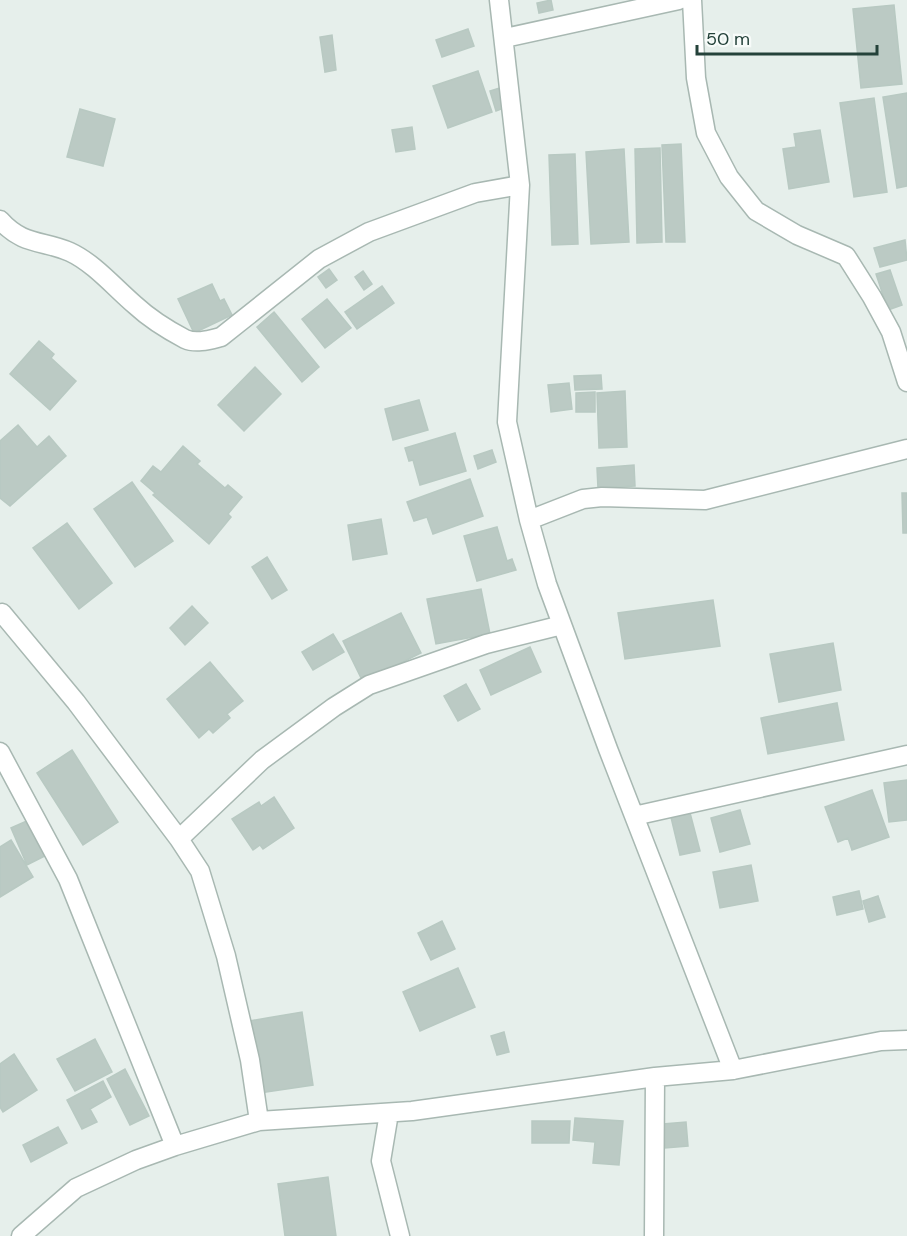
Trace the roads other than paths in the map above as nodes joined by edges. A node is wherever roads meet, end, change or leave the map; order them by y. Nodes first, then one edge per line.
1 (499, 0) edge
2 (679, 0) edge
3 (692, 0) edge
4 (505, 38) junction
5 (520, 185) junction
6 (0, 220) edge
7 (907, 382) edge
8 (907, 449) edge
9 (529, 520) junction
10 (2, 613) dead end
11 (562, 625) junction
12 (0, 752) edge
13 (907, 755) edge
14 (634, 816) junction
15 (179, 839) junction
16 (907, 1040) edge
17 (733, 1070) junction
18 (655, 1077) junction
19 (389, 1113) junction
20 (259, 1121) junction
21 (175, 1146) junction
22 (21, 1236) edge
23 (400, 1236) edge
24 (654, 1236) edge

1 - 4 street
2 - 4 street
3 - 7 street
4 - 5 street
5 - 6 street
5 - 9 street
8 - 9 street
9 - 11 street
10 - 15 street
11 - 14 street
11 - 15 street
12 - 21 street
13 - 14 street
14 - 17 street
15 - 20 street
16 - 17 street
17 - 18 street
18 - 19 street
18 - 24 street
19 - 20 street
19 - 23 street
20 - 21 street
21 - 22 street

